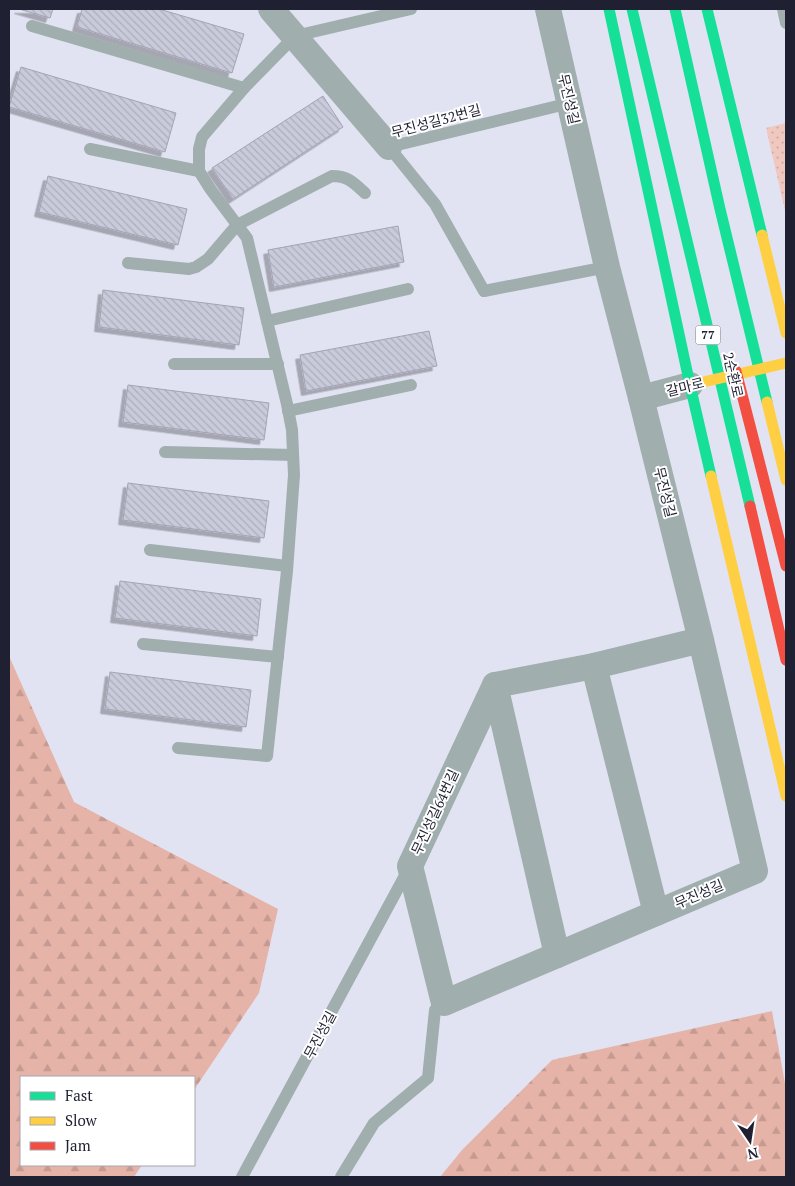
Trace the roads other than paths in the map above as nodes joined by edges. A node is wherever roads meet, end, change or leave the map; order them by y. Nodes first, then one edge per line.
1 (270, 9) edge
2 (411, 9) edge
3 (548, 9) edge
4 (609, 9) edge
5 (632, 9) edge
6 (675, 9) edge
7 (707, 9) edge
8 (783, 9) edge
9 (786, 23) edge
10 (613, 24) junction
11 (32, 26) dead end
12 (295, 36) junction
13 (244, 88) junction
14 (570, 103) junction
15 (674, 137) dead end
16 (389, 147) junction
17 (90, 149) dead end
18 (199, 171) junction
19 (365, 193) dead end
20 (237, 225) junction
21 (128, 263) dead end
22 (607, 267) junction
23 (408, 289) dead end
24 (267, 320) junction
25 (786, 332) edge
26 (786, 363) edge
27 (174, 364) dead end
28 (278, 364) junction
29 (735, 370) junction
30 (411, 385) dead end
31 (690, 385) junction
32 (642, 398) junction
33 (288, 411) junction
34 (165, 452) dead end
35 (293, 455) junction
36 (784, 487) edge
37 (777, 532) junction
38 (150, 550) dead end
39 (288, 566) junction
40 (786, 566) edge
41 (701, 640) junction
42 (143, 644) dead end
43 (278, 657) junction
44 (786, 660) edge
45 (594, 666) junction
46 (495, 685) junction
47 (178, 748) dead end
48 (786, 796) edge
49 (410, 866) junction
50 (656, 913) junction
51 (557, 955) junction
52 (444, 1003) junction
53 (242, 1177) edge
54 (341, 1177) edge

1 - 12 street
2 - 12 lane
3 - 14 street, 무진성길
4 - 10 main road
5 - 44 main road, 2순환로 / 77
6 - 36 main road, 2순환로
7 - 25 main road
8 - 9 lane
10 - 15 main road
10 - 31 main road
11 - 13 lane
12 - 13 lane
12 - 16 street
13 - 18 lane
14 - 16 lane, 무진성길32번길
14 - 22 street, 무진성길
16 - 22 lane, 무진성길32번길
17 - 18 lane
18 - 20 lane
19 - 20 lane
20 - 21 lane
20 - 24 lane
22 - 32 street, 무진성길
23 - 24 lane
24 - 28 lane
26 - 29 main road, 갈마로
27 - 28 lane
28 - 33 lane
29 - 31 main road, 갈마로
29 - 37 main road
30 - 33 lane
31 - 32 street, 갈마로
31 - 48 main road
32 - 41 street, 무진성길
33 - 35 lane
34 - 35 lane
35 - 39 lane
36 - 37 main road
37 - 40 main road
38 - 39 lane
39 - 43 lane
41 - 45 street
41 - 50 street, 무진성길
42 - 43 lane
43 - 47 lane
45 - 46 street
45 - 50 street, 무진성길
46 - 49 street, 무진성길64번길
46 - 51 street
49 - 52 street, 무진성길64번길
49 - 53 lane, 무진성길
50 - 51 street, 무진성길
51 - 52 street, 무진성길
52 - 54 lane

